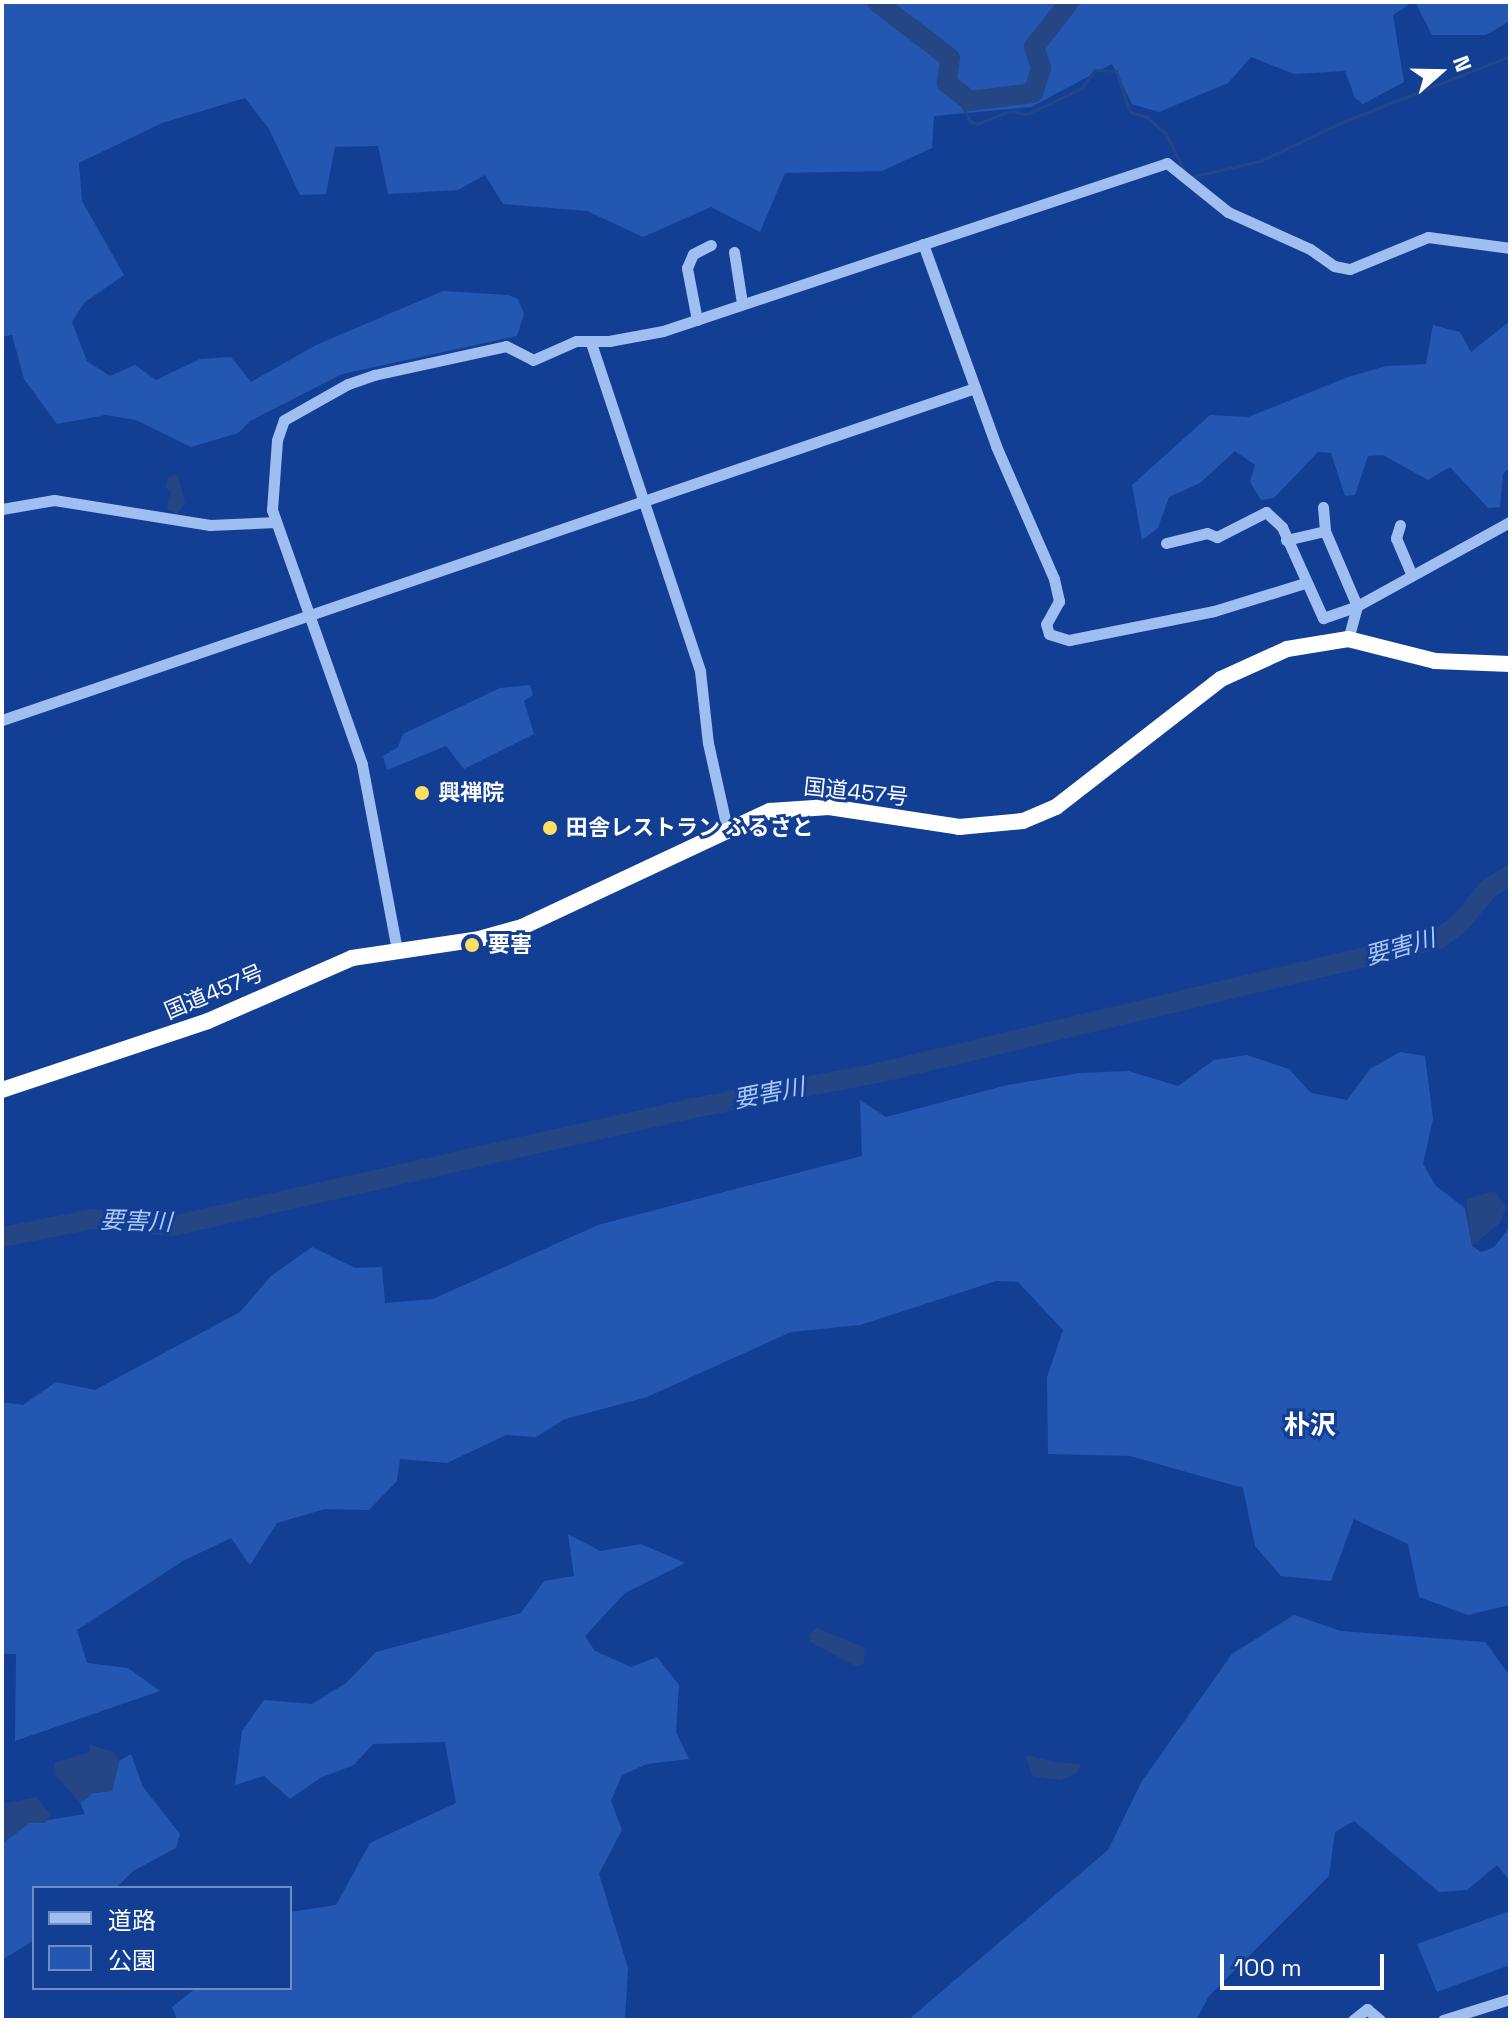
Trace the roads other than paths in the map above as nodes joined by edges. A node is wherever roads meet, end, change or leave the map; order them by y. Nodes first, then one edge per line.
1 (923, 244) junction
2 (711, 245) dead end
3 (1510, 248) edge
4 (734, 252) dead end
5 (742, 303) junction
6 (697, 320) junction
7 (591, 343) junction
8 (975, 388) junction
9 (643, 501) junction
10 (1323, 507) dead end
11 (2, 509) edge
12 (276, 522) junction
13 (1510, 522) edge
14 (1400, 525) dead end
15 (1325, 531) junction
16 (1286, 540) junction
17 (1166, 543) dead end
18 (1411, 574) junction
19 (1305, 583) junction
20 (1357, 606) junction
21 (310, 616) junction
22 (1348, 639) junction
23 (1510, 664) edge
24 (2, 720) edge
25 (727, 829) junction
26 (397, 950) junction
27 (2, 1090) edge
28 (1510, 1999) edge
29 (1353, 2020) edge
30 (1380, 2020) edge
31 (1443, 2020) edge

1 - 3 street
1 - 5 street
1 - 8 street
2 - 6 street
4 - 5 street
5 - 6 street
6 - 7 street
7 - 9 street
7 - 12 street
8 - 9 street
8 - 19 street
9 - 21 street
9 - 25 street
10 - 15 street
11 - 12 street
12 - 21 street
13 - 18 street
14 - 18 street
15 - 16 street
15 - 20 street
16 - 17 street
16 - 19 street
18 - 20 street
19 - 20 street
20 - 22 street
21 - 24 street
21 - 26 street
22 - 23 highway, 国道457号
22 - 25 highway, 国道457号
25 - 26 highway, 国道457号
26 - 27 highway, 国道457号
28 - 31 street
29 - 30 street

